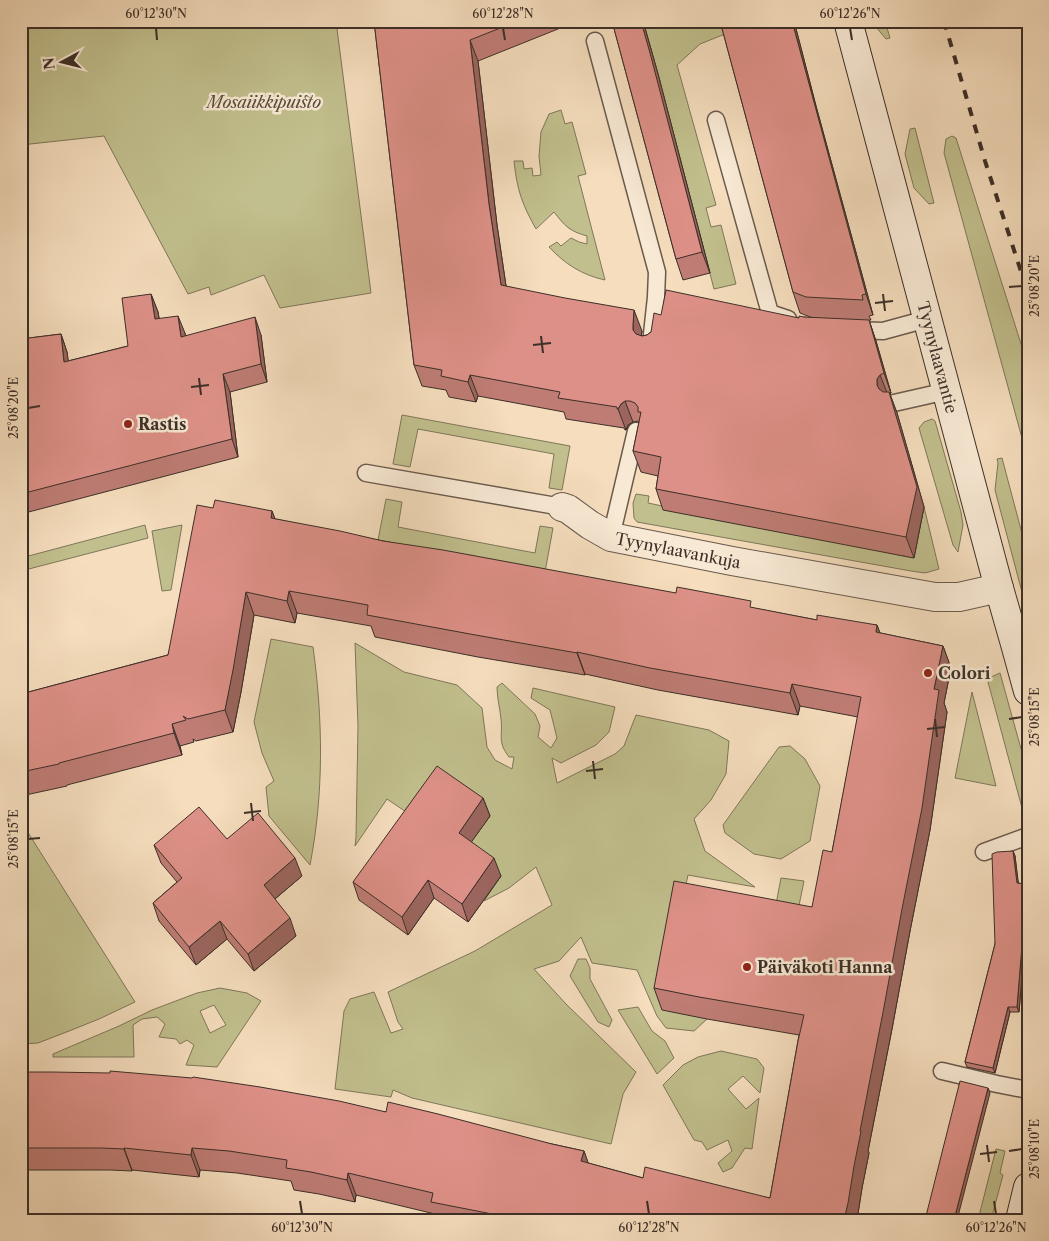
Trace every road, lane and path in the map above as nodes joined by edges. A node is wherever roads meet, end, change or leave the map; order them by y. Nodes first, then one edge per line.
1 (848, 21) edge
2 (595, 41) dead end
3 (716, 120) dead end
4 (927, 319) junction
5 (804, 325) edge
6 (839, 329) edge
7 (650, 347) edge
8 (947, 391) junction
9 (894, 402) edge
10 (636, 431) edge
11 (366, 473) dead end
12 (562, 507) joint
13 (611, 537) junction
14 (998, 588) junction
15 (1028, 691) edge
16 (1028, 836) edge
17 (984, 852) dead end
18 (942, 1072) dead end
19 (1028, 1090) edge
20 (1028, 1187) edge
21 (1020, 1220) edge

1 - 4 street, Tyynylaavantie
2 - 7 lane
3 - 5 lane
4 - 6 lane
4 - 8 street, Tyynylaavantie
8 - 9 lane
8 - 14 street, Tyynylaavantie
10 - 13 lane
11 - 12 lane, Tyynylaavankuja
12 - 13 street, Tyynylaavankuja
13 - 14 street, Tyynylaavankuja
14 - 15 street, Tyynylaavantie
16 - 17 lane
18 - 19 lane
20 - 21 street

